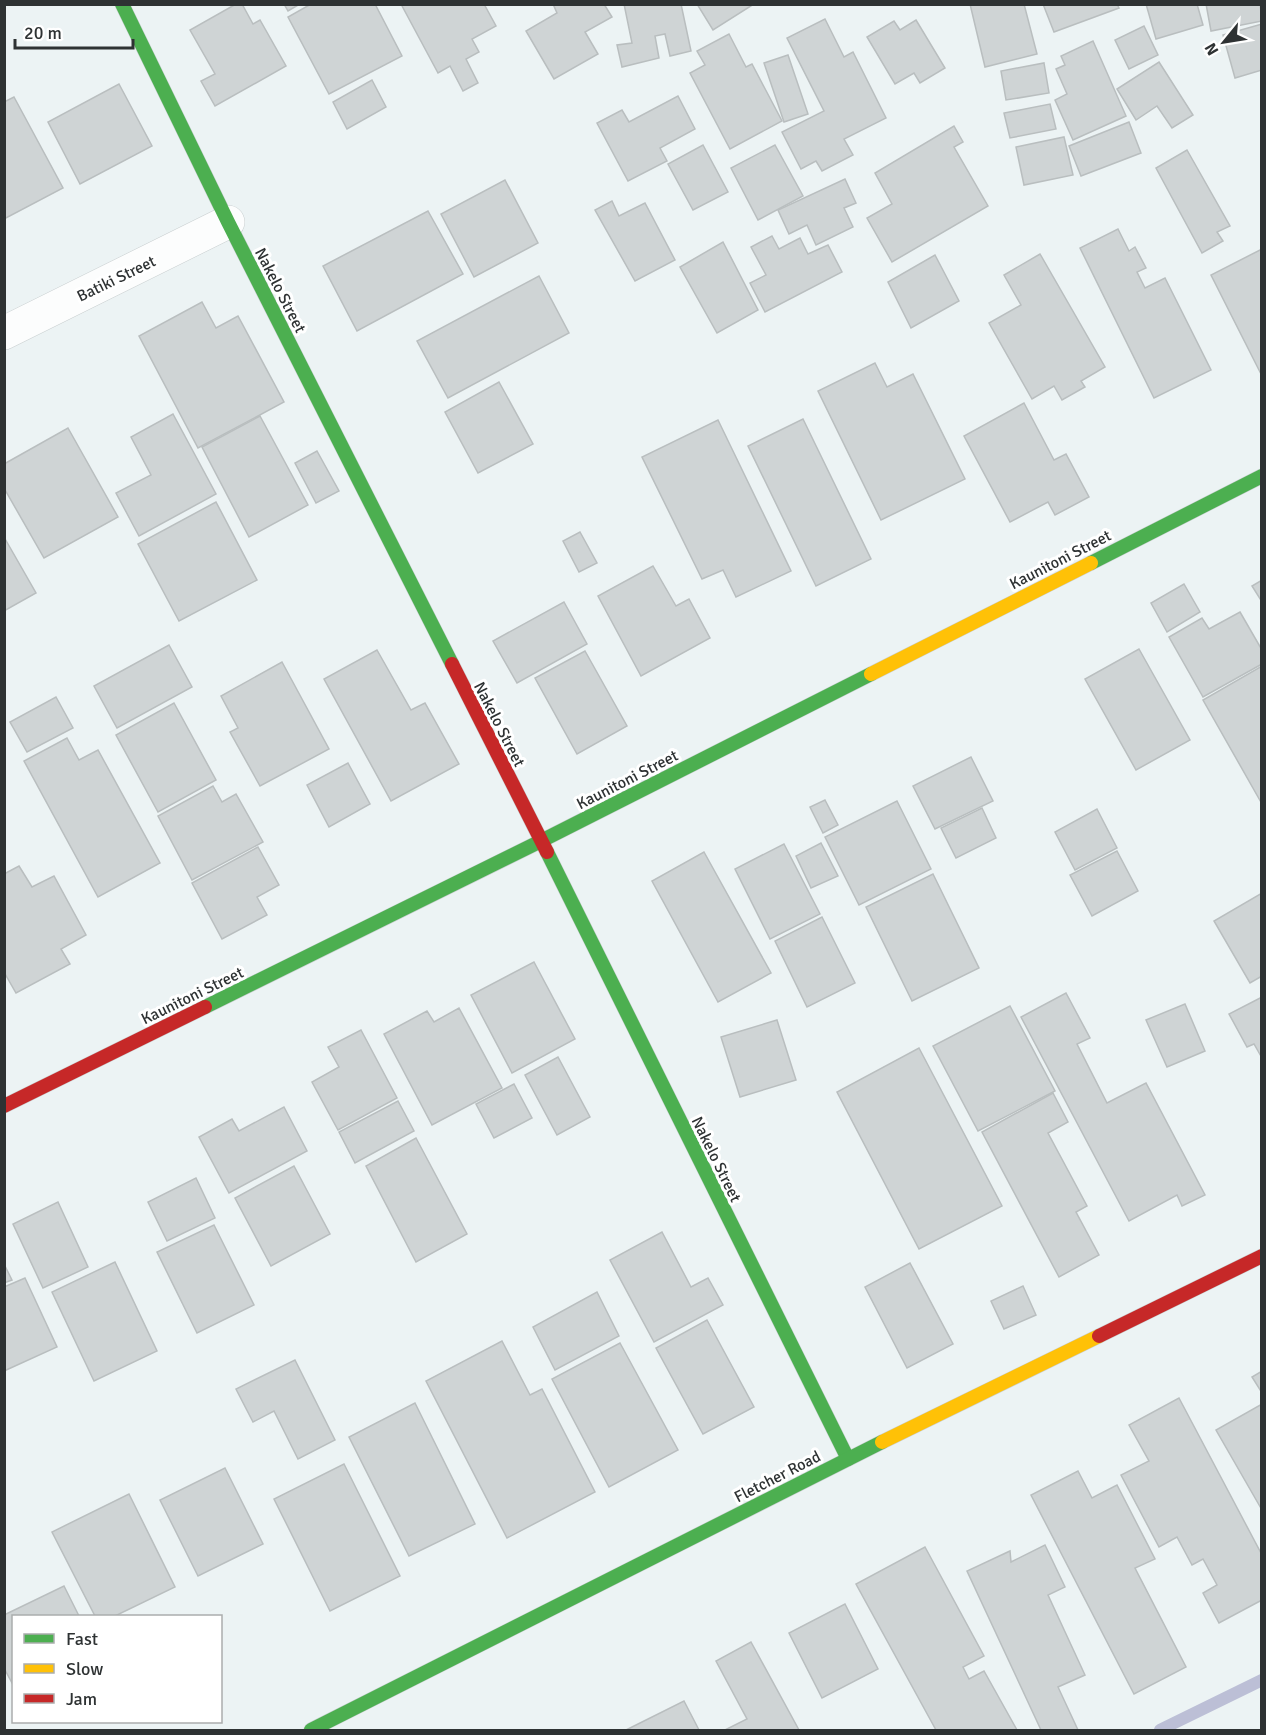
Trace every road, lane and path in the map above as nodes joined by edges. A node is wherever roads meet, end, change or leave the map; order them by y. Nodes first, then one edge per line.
1 (122, 4) edge
2 (228, 222) junction
3 (4, 333) edge
4 (1262, 476) edge
5 (541, 841) junction
6 (4, 1106) edge
7 (1262, 1256) edge
8 (848, 1459) junction
9 (310, 1731) edge

1 - 2 street, Nakelo Street
2 - 3 street, Batiki Street
2 - 5 street, Nakelo Street
4 - 5 street, Kaunitoni Street
5 - 6 street, Kaunitoni Street
5 - 8 street, Nakelo Street
7 - 8 street, Fletcher Road
8 - 9 street, Fletcher Road

